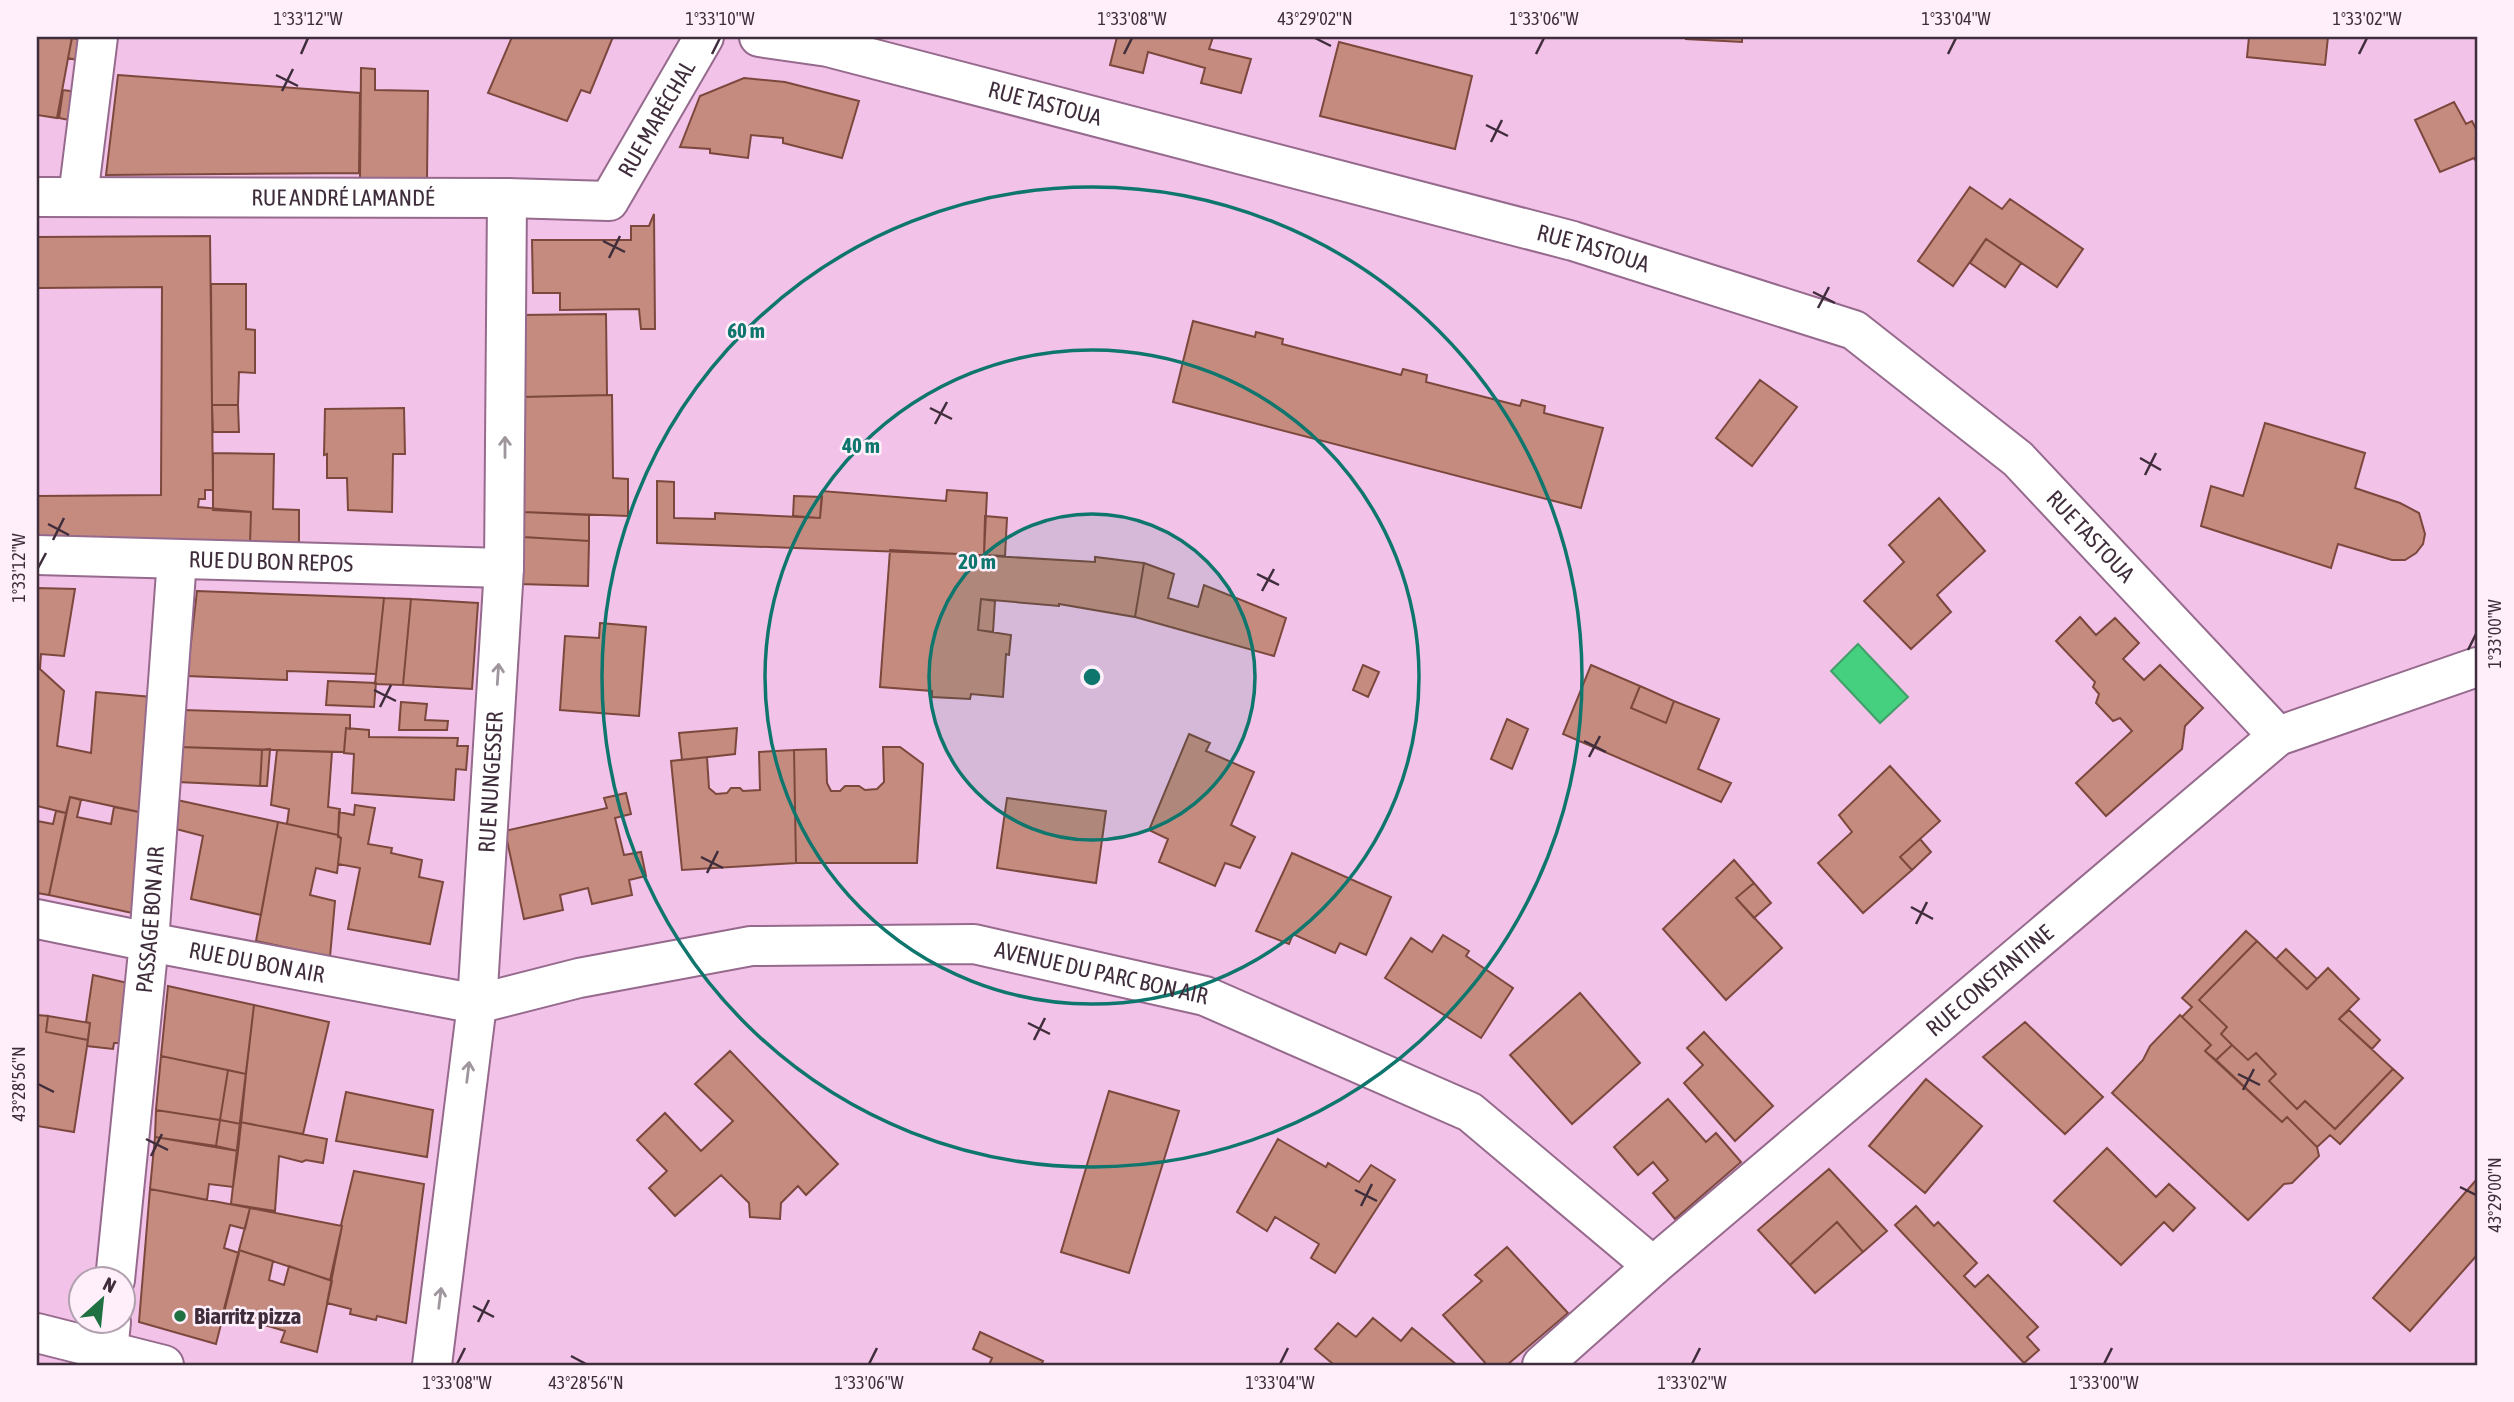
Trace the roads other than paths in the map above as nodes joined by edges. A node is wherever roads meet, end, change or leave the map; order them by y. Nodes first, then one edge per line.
1 (98, 37) edge
2 (704, 37) edge
3 (759, 37) edge
4 (37, 197) edge
5 (78, 197) junction
6 (507, 198) junction
7 (609, 201) joint
8 (37, 555) edge
9 (177, 559) junction
10 (505, 568) junction
11 (2477, 667) edge
12 (2277, 736) junction
13 (37, 919) edge
14 (149, 943) junction
15 (477, 1004) junction
16 (116, 1266) edge
17 (1653, 1266) junction
18 (37, 1333) edge
19 (66, 1334) edge
20 (109, 1336) edge
21 (164, 1365) edge
22 (432, 1365) edge
23 (1542, 1365) edge

1 - 5 street
2 - 7 street, RUE MARÉCHAL
3 - 12 street, RUE TASTOUA
4 - 5 street, RUE ANDRÉ LAMANDÉ
5 - 6 street, RUE ANDRÉ LAMANDÉ
6 - 7 street, RUE ANDRÉ LAMANDÉ
10 -> 6 street, RUE NUNGESSER
8 - 9 street, RUE DU BON REPOS
9 - 10 street, RUE DU BON REPOS
9 - 14 street, PASSAGE BON AIR
15 -> 10 street, RUE NUNGESSER
11 - 12 street, RUE CONSTANTINE
12 - 17 street, RUE CONSTANTINE
13 - 14 street, RUE DU BON AIR
14 - 15 street, RUE DU BON AIR
14 - 16 street, PASSAGE BON AIR
15 - 17 street, AVENUE DU PARC BON AIR
22 -> 15 street, RUE NUNGESSER
17 - 23 street, RUE CONSTANTINE
18 - 19 street
20 - 21 street

